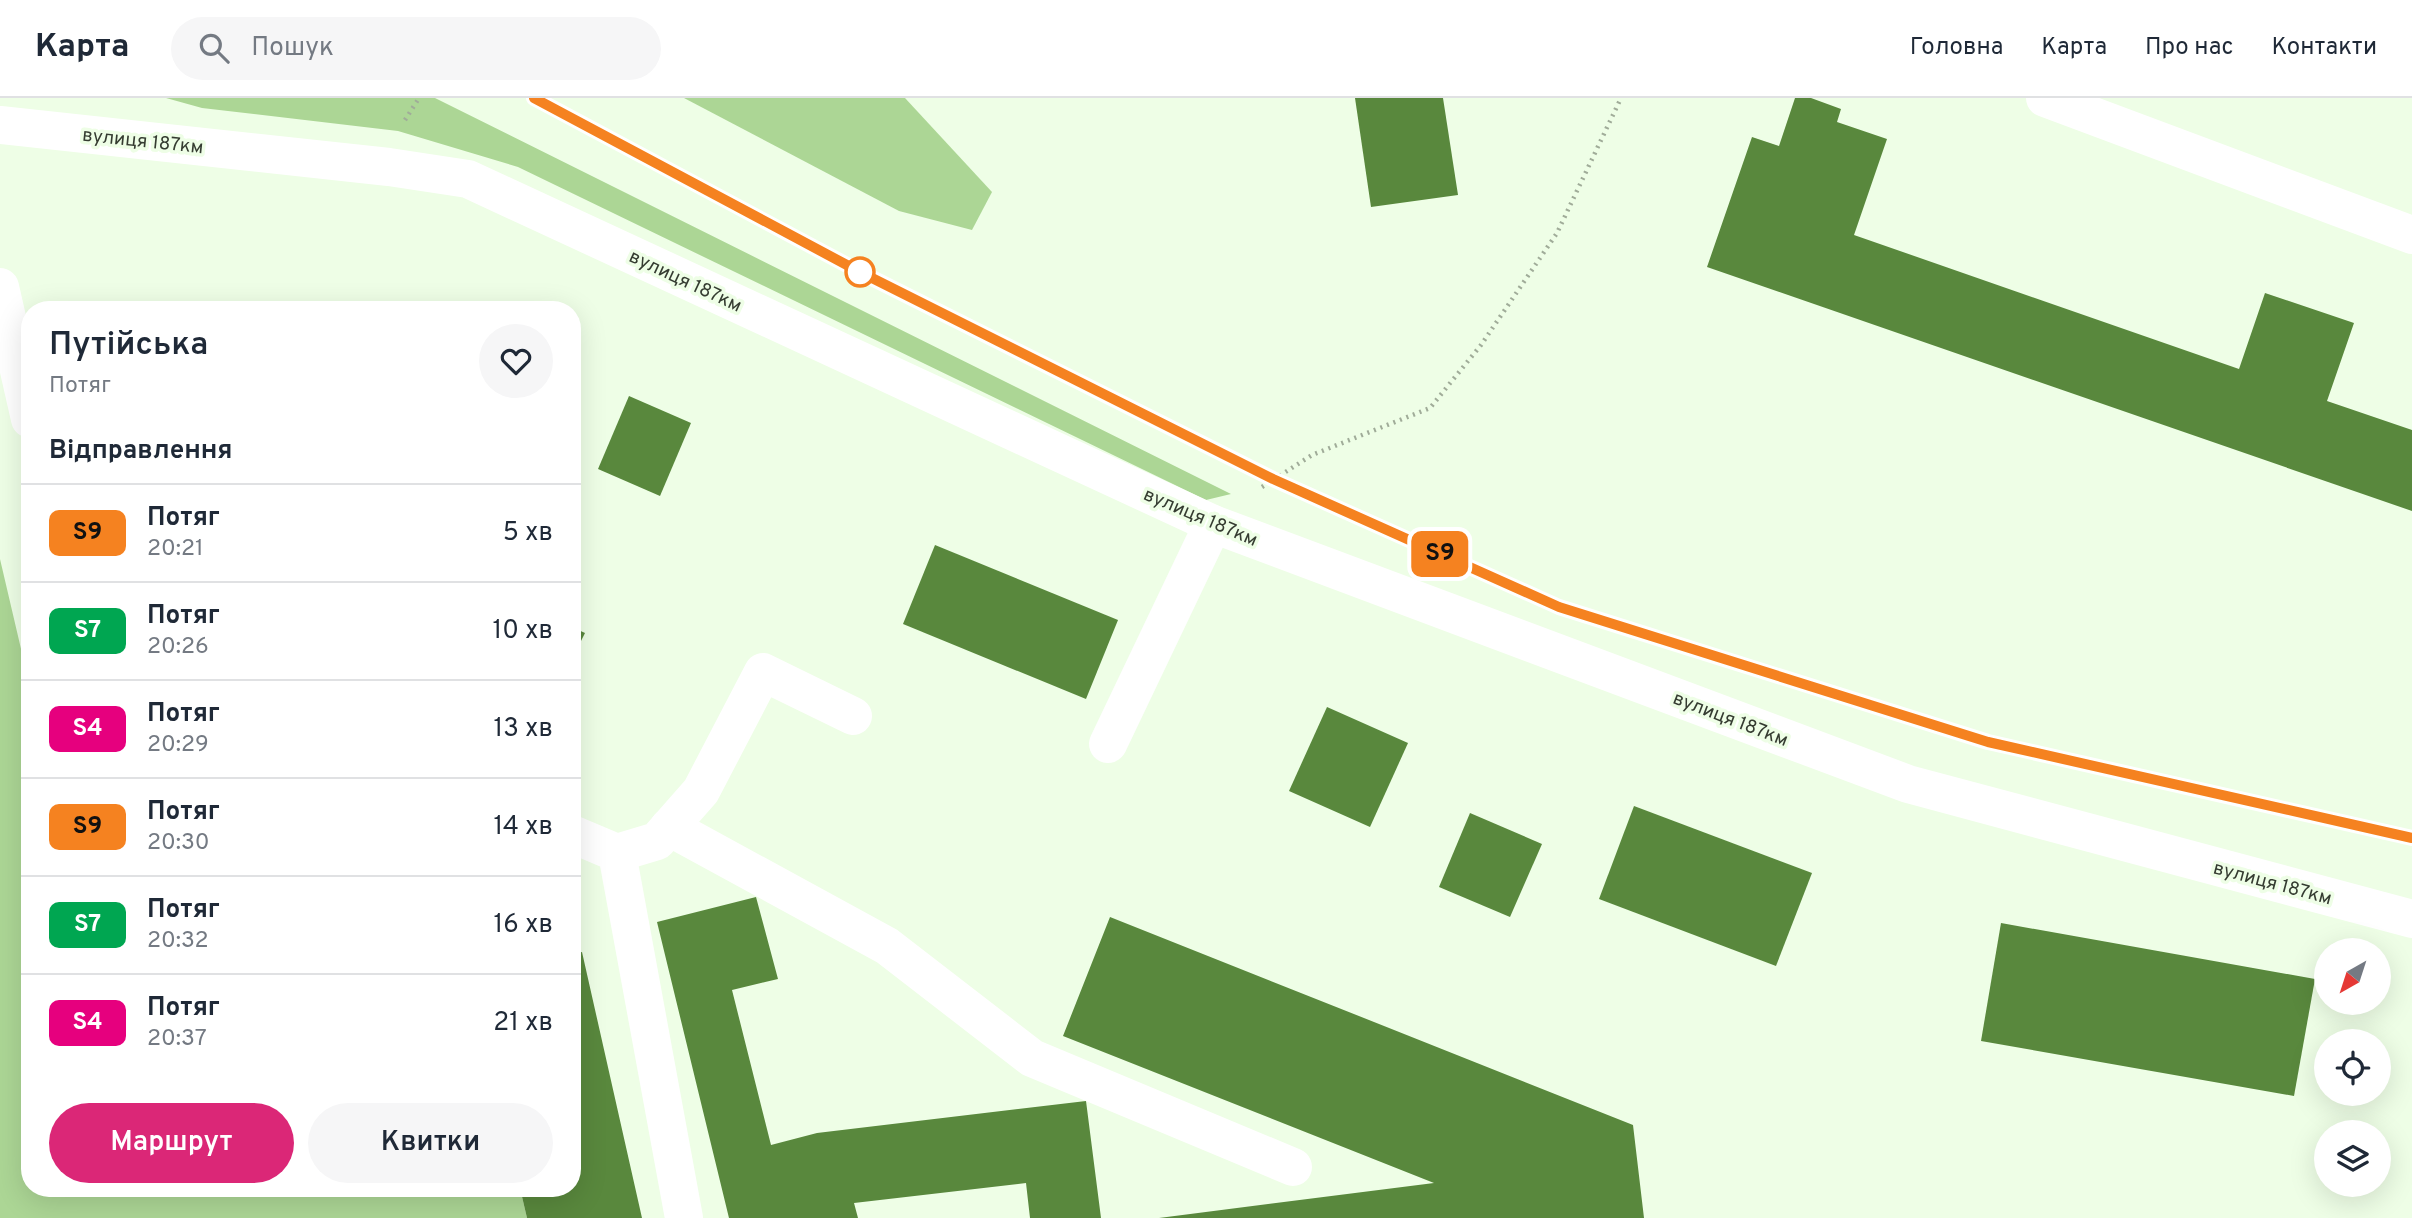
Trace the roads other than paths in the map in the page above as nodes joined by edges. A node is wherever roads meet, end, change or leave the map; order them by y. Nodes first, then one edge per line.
1 (2045, 98) edge
2 (0, 125) edge
3 (2412, 235) edge
4 (0, 287) edge
5 (21, 379) edge
6 (1213, 524) junction
7 (853, 716) dead end
8 (1108, 744) dead end
9 (669, 827) junction
10 (581, 838) edge
11 (617, 853) junction
12 (2412, 919) edge
13 (1293, 1167) dead end
14 (684, 1218) edge

1 - 3 street
2 - 6 street, вулиця 187км
4 - 5 street
6 - 8 street
6 - 12 street, вулиця 187км
7 - 9 street
9 - 11 street
9 - 13 street
10 - 11 street
11 - 14 street

